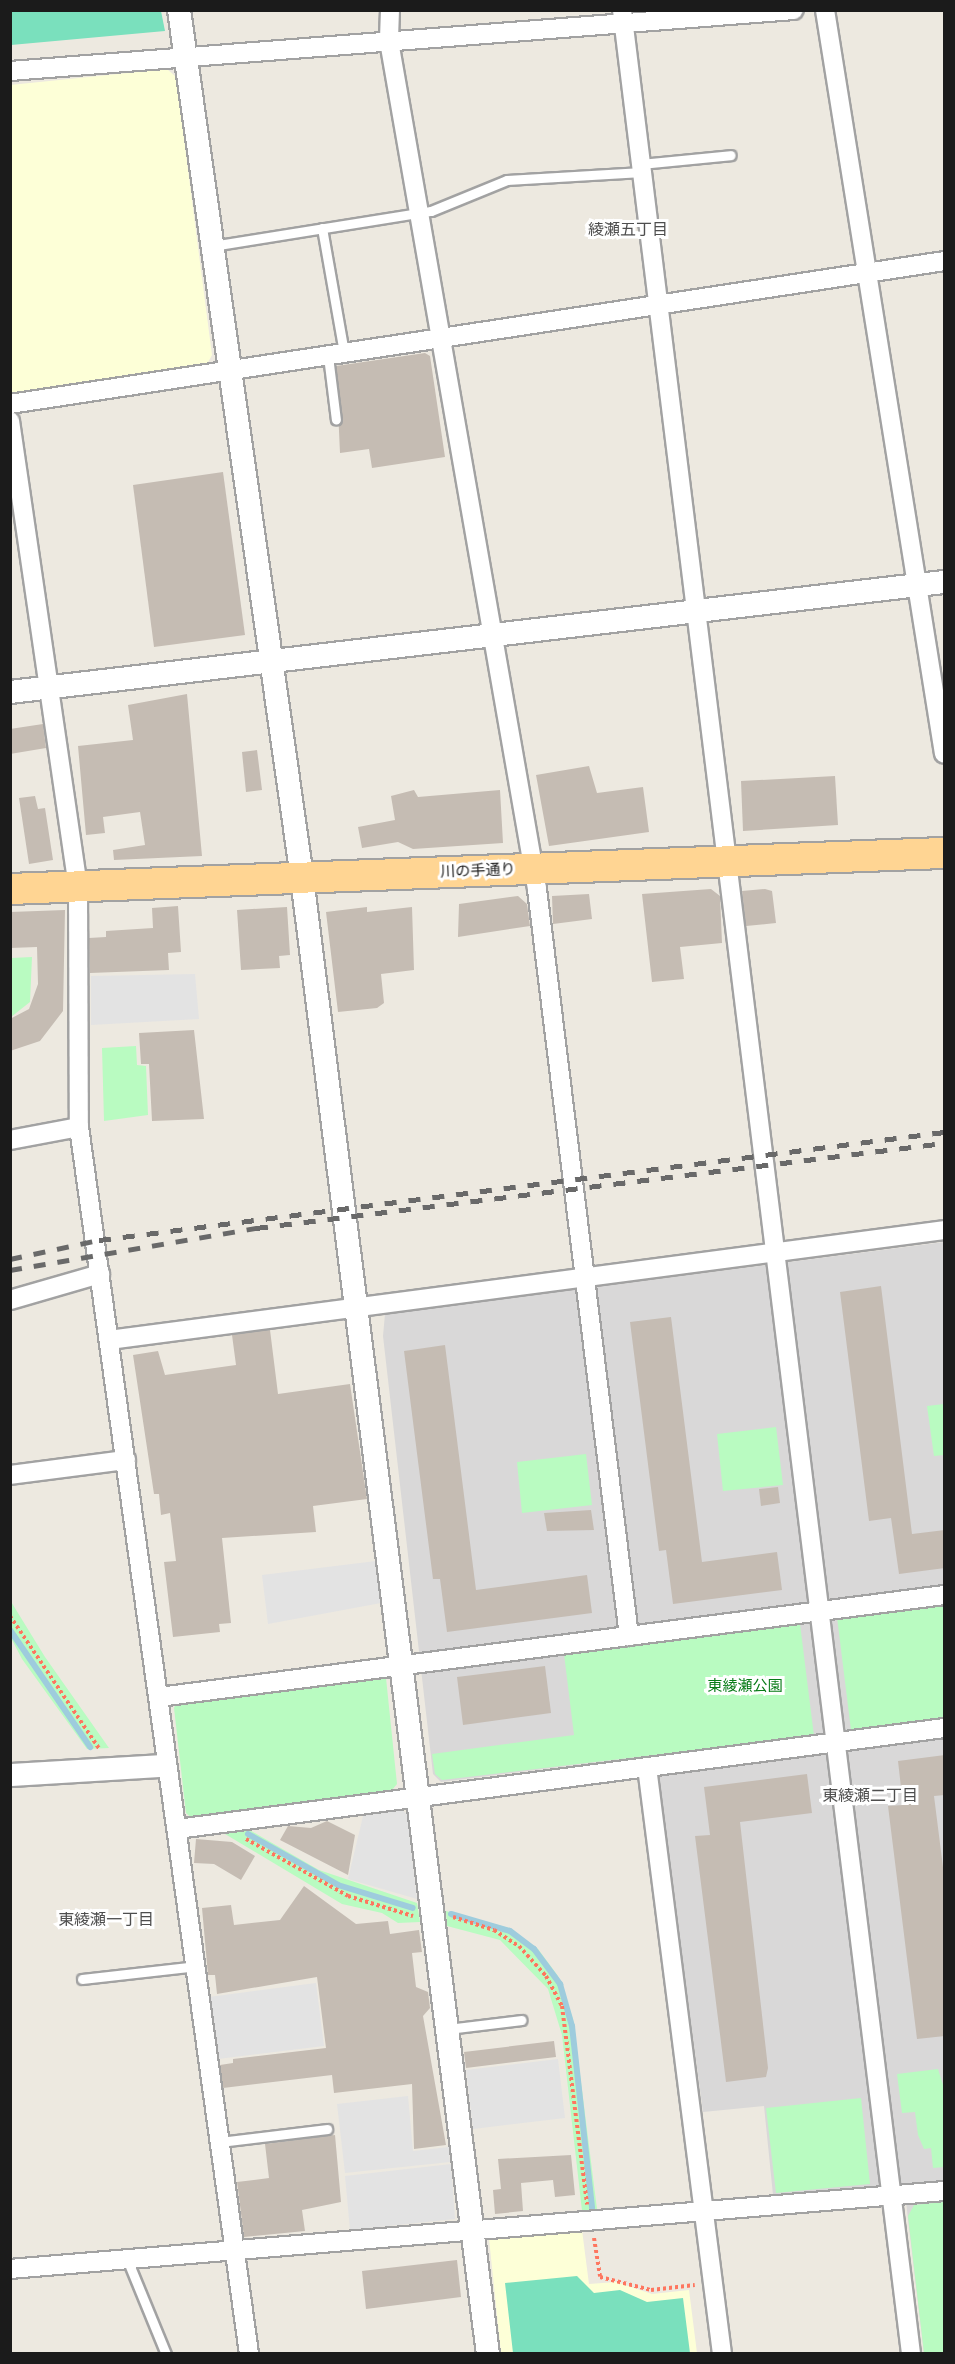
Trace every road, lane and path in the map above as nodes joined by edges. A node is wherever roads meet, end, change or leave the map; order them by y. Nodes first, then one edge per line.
1 (179, 10) edge
2 (390, 10) edge
3 (794, 10) edge
4 (825, 10) edge
5 (623, 18) edge
6 (389, 41) junction
7 (188, 55) junction
8 (10, 72) edge
9 (731, 155) dead end
10 (641, 168) junction
11 (419, 213) junction
12 (322, 228) junction
13 (212, 246) junction
14 (945, 261) edge
15 (867, 272) junction
16 (657, 306) junction
17 (441, 339) junction
18 (336, 355) junction
19 (230, 370) junction
20 (10, 404) edge
21 (336, 420) dead end
22 (10, 421) edge
23 (945, 582) edge
24 (918, 585) junction
25 (694, 612) junction
26 (492, 635) junction
27 (271, 661) junction
28 (51, 687) junction
29 (10, 692) edge
30 (945, 754) edge
31 (945, 852) edge
32 (725, 862) junction
33 (533, 869) junction
34 (302, 878) junction
35 (78, 886) junction
36 (10, 889) edge
37 (80, 1127) junction
38 (10, 1140) edge
39 (945, 1230) edge
40 (772, 1253) junction
41 (100, 1275) junction
42 (586, 1277) junction
43 (10, 1300) edge
44 (358, 1306) junction
45 (109, 1340) junction
46 (126, 1460) junction
47 (10, 1475) edge
48 (945, 1595) edge
49 (818, 1610) junction
50 (10, 1616) edge
51 (629, 1636) junction
52 (402, 1661) junction
53 (159, 1697) junction
54 (945, 1728) edge
55 (833, 1743) junction
56 (164, 1766) junction
57 (647, 1767) junction
58 (113, 1772) junction
59 (10, 1775) edge
60 (419, 1795) junction
61 (220, 1823) junction
62 (177, 1829) junction
63 (434, 1917) junction
64 (196, 1966) junction
65 (82, 1979) dead end
66 (521, 2020) dead end
67 (448, 2029) junction
68 (327, 2129) dead end
69 (219, 2142) junction
70 (945, 2191) edge
71 (890, 2195) junction
72 (705, 2210) junction
73 (590, 2221) junction
74 (472, 2230) junction
75 (235, 2249) junction
76 (127, 2259) junction
77 (10, 2269) edge
78 (697, 2296) dead end
79 (166, 2354) edge
80 (249, 2354) edge
81 (488, 2354) edge
82 (722, 2354) edge
83 (911, 2354) edge

1 - 7 street
2 - 6 street
3 - 5 street
4 - 15 street
5 - 6 street
5 - 10 street
6 - 7 street
6 - 11 street
7 - 8 street
7 - 13 street
9 - 10 lane
10 - 11 lane
10 - 16 street
11 - 12 lane
11 - 17 street
12 - 13 lane
12 - 18 lane
13 - 19 street
14 - 15 street
15 - 16 street
15 - 24 street
16 - 17 street
16 - 25 street
17 - 18 street
17 - 26 street
18 - 19 street
18 - 21 lane
19 - 20 street
19 - 27 street
22 - 28 street
23 - 24 street
24 - 25 street
24 - 30 street
25 - 26 street
25 - 32 street
26 - 27 street
26 - 33 street
27 - 28 street
27 - 34 street
28 - 29 street
28 - 35 street
31 - 32 main road, 川の手通り
32 - 33 main road, 川の手通り
32 - 40 street
33 - 34 main road, 川の手通り
33 - 42 street
34 - 35 main road, 川の手通り
34 - 44 street
35 - 36 main road, 川の手通り
35 - 37 street
37 - 38 street
37 - 41 street
39 - 40 street
40 - 42 street
40 - 49 street
41 - 43 street
41 - 45 street
42 - 44 street
42 - 51 street
44 - 45 street
44 - 52 street
45 - 46 street
46 - 47 street
46 - 53 street
48 - 49 street
49 - 51 street
49 - 55 street
50 - 58 path
51 - 52 street
52 - 53 street
52 - 60 street
53 - 56 street
54 - 55 street
55 - 57 street
55 - 71 street
56 - 58 street
56 - 62 street
57 - 60 street
57 - 72 street
58 - 59 street
60 - 61 street
60 - 63 street
61 - 62 street
61 - 63 path
62 - 64 street
63 - 67 street
63 - 73 path
64 - 65 lane
64 - 69 street
66 - 67 lane
67 - 74 street
68 - 69 lane
69 - 75 street
70 - 71 street
71 - 72 street
71 - 83 street
72 - 73 street
72 - 82 street
73 - 74 street
73 - 78 path
74 - 75 street
74 - 81 street
75 - 76 street
75 - 80 street
76 - 77 street
76 - 79 lane

